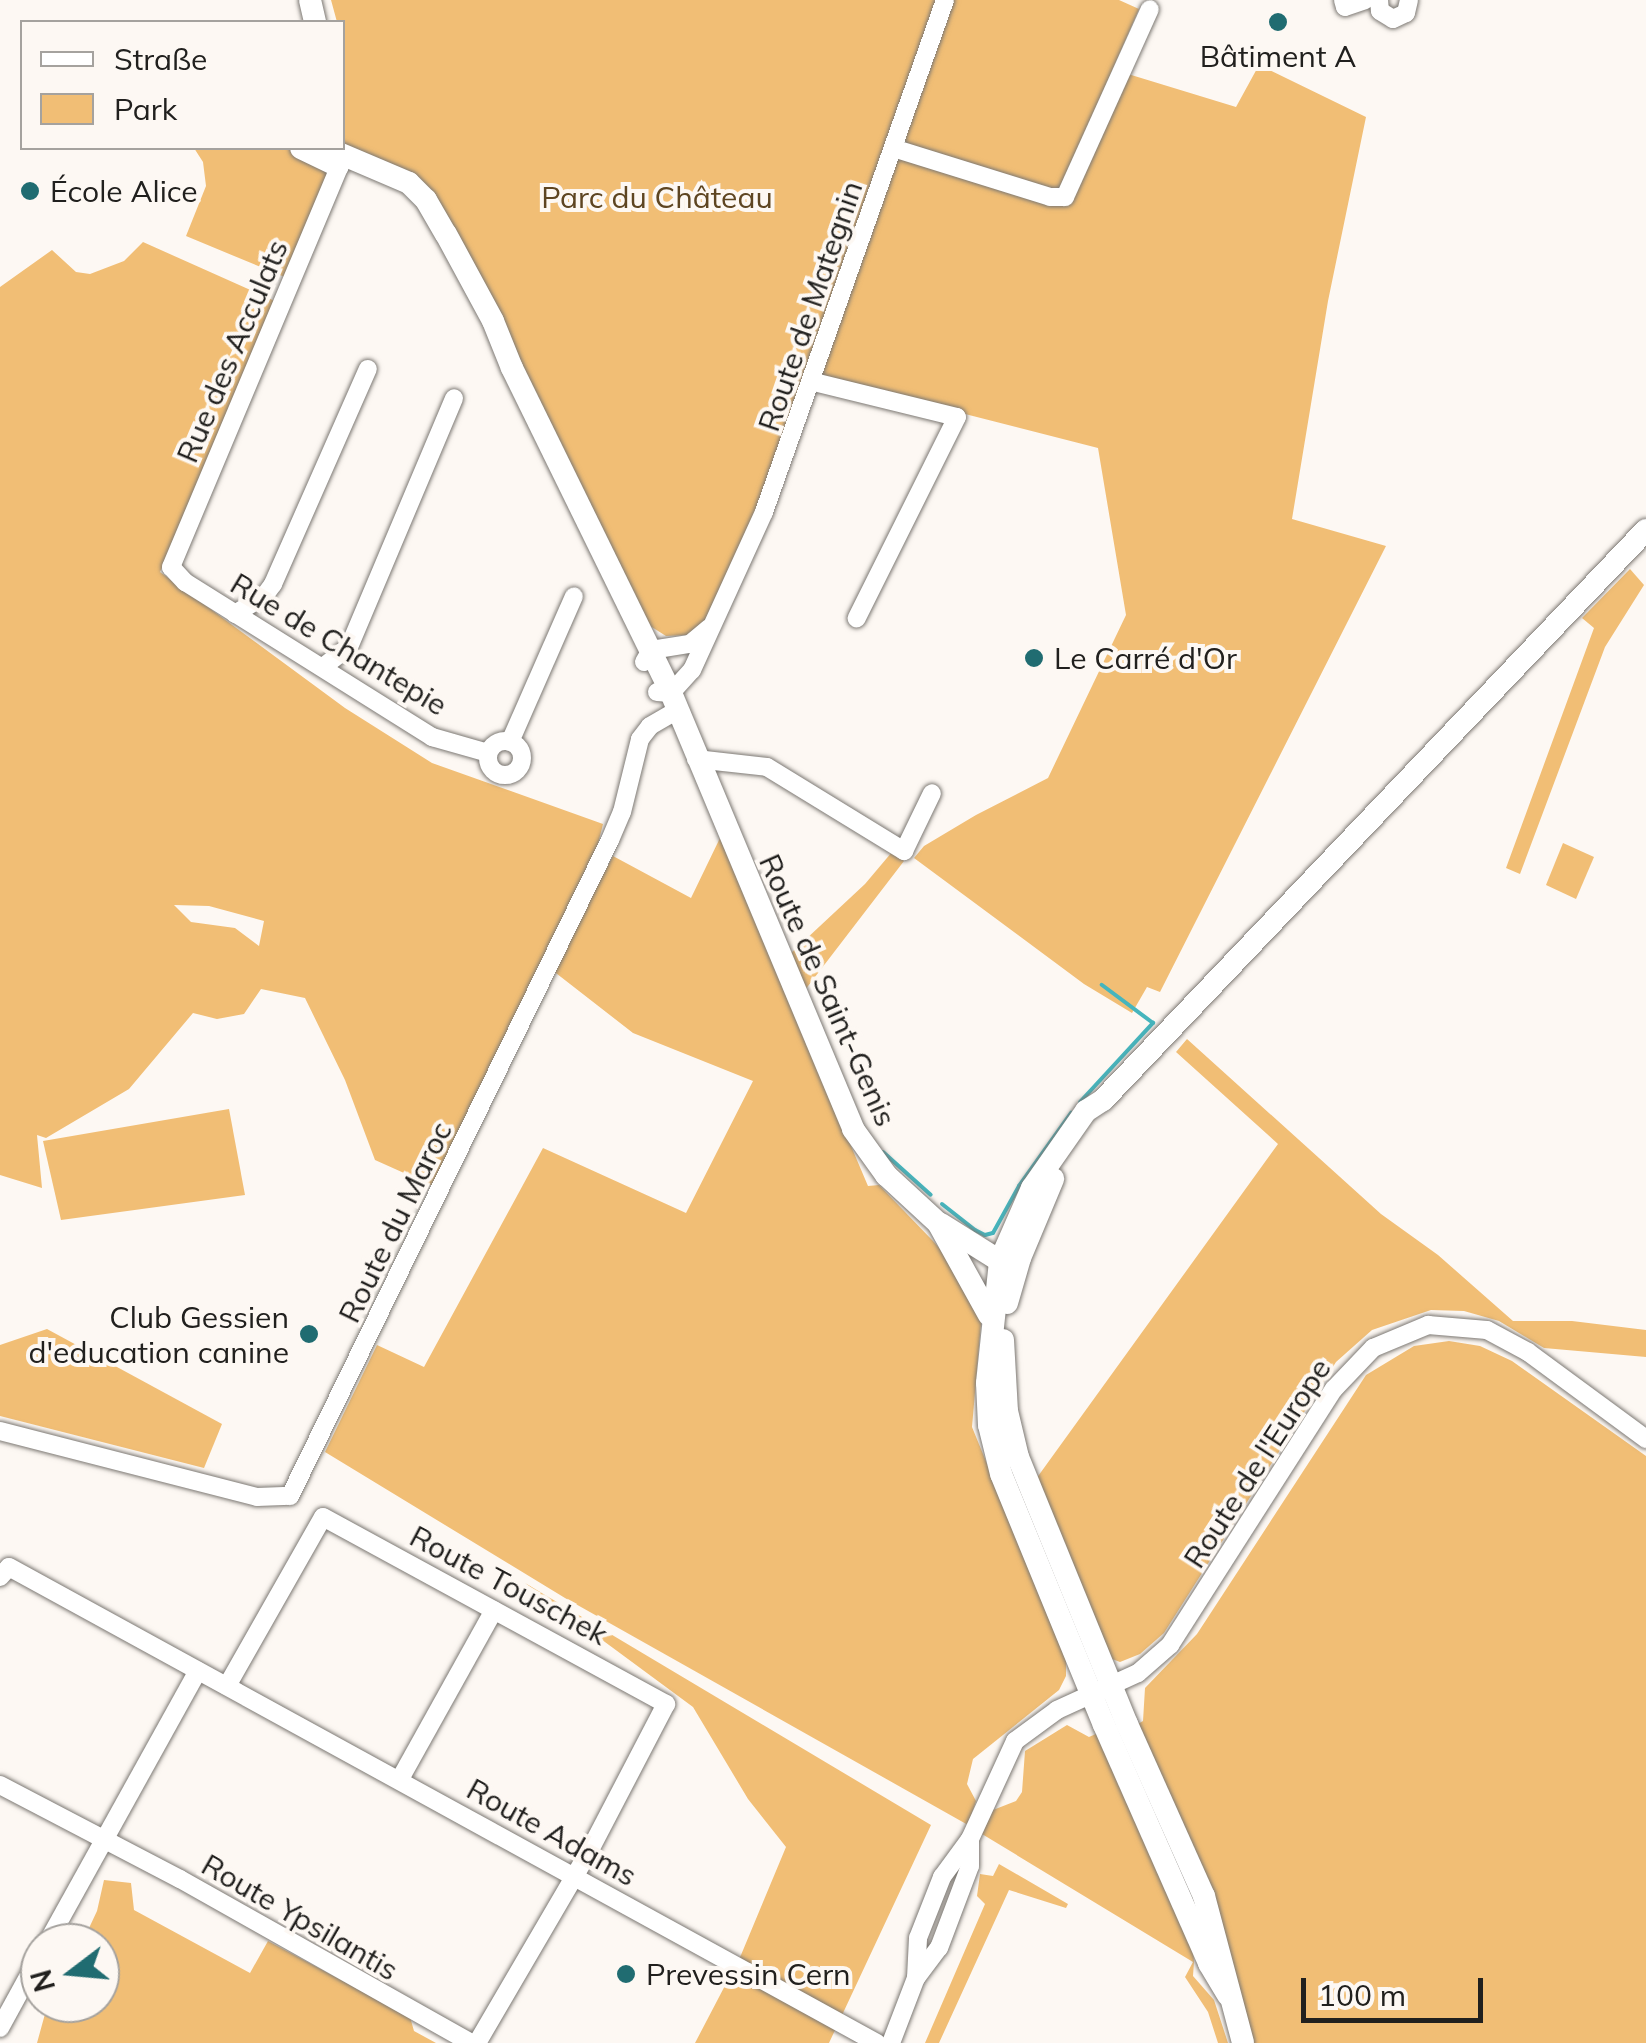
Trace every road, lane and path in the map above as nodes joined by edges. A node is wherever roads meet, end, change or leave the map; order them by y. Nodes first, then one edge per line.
1 (945, 0) edge
2 (1343, 0) edge
3 (1364, 0) edge
4 (1378, 0) edge
5 (1409, 0) edge
6 (1150, 9) dead end
7 (893, 148) junction
8 (309, 150) edge
9 (337, 157) edge
10 (368, 369) dead end
11 (814, 382) junction
12 (454, 398) dead end
13 (1646, 530) edge
14 (171, 567) joint
15 (574, 596) dead end
16 (235, 614) junction
17 (857, 618) dead end
18 (712, 623) junction
19 (648, 656) junction
20 (323, 667) junction
21 (668, 702) junction
22 (510, 742) junction
23 (488, 753) junction
24 (696, 759) junction
25 (727, 764) junction
26 (708, 787) junction
27 (932, 793) dead end
28 (938, 1223) junction
29 (969, 1274) junction
30 (1002, 1276) junction
31 (990, 1318) junction
32 (0, 1431) edge
33 (1646, 1439) edge
34 (0, 1577) edge
35 (494, 1610) junction
36 (198, 1671) junction
37 (227, 1686) junction
38 (1101, 1689) junction
39 (400, 1779) junction
40 (0, 1785) edge
41 (102, 1838) junction
42 (574, 1876) junction
43 (57, 1923) edge
44 (20, 1988) edge
45 (3, 2016) edge
46 (900, 2022) junction
47 (870, 2039) edge
48 (474, 2043) edge
49 (891, 2043) edge
50 (1243, 2043) edge

1 - 7 street, Route de Mategnin
2 - 3 street
4 - 5 street
6 - 7 street
7 - 11 street, Route de Mategnin
8 - 9 main road, Route de Saint-Genis
9 - 14 street, Rue des Acculats
9 - 19 main road, Route de Saint-Genis
10 - 16 street
11 - 17 street
11 - 18 street, Route de Mategnin
12 - 20 street
13 - 30 main road
14 - 16 street, Rue de Chantepie
15 - 22 street
16 - 20 street, Rue de Chantepie
18 - 19 street
18 - 21 street, Route de Mategnin
19 - 21 main road, Route de Saint-Genis
20 - 23 street, Rue de Chantepie
21 - 24 main road, Route de Saint-Genis
21 - 32 street, Route du Maroc
22 - 23 street
22 - 23 street
24 - 25 street
24 - 26 main road, Route de Saint-Genis
25 - 26 street
25 - 27 street
26 - 28 main road, Route de Saint-Genis
28 - 29 main road, Route de Saint-Genis
28 - 30 main road, Route de Saint-Genis
29 - 30 main road
29 - 31 main road, Route de Saint-Genis
30 - 31 main road
30 - 38 main road
31 - 38 main road
33 - 38 street, Route de l'Europe
34 - 36 street, Route Adams
35 - 37 street, Route Touschek
35 - 39 street
35 - 42 street, Route Touschek
36 - 37 street, Route Adams
36 - 41 street
37 - 39 street, Route Adams
38 - 46 street, Route de l'Europe
38 - 50 main road
39 - 42 street, Route Adams
40 - 41 street, Route Ypsilantis
41 - 43 street
41 - 48 street, Route Ypsilantis
42 - 47 street, Route Adams
42 - 48 street, Route Ypsilantis
44 - 45 street
46 - 47 street
46 - 49 street, Route de l'Europe

